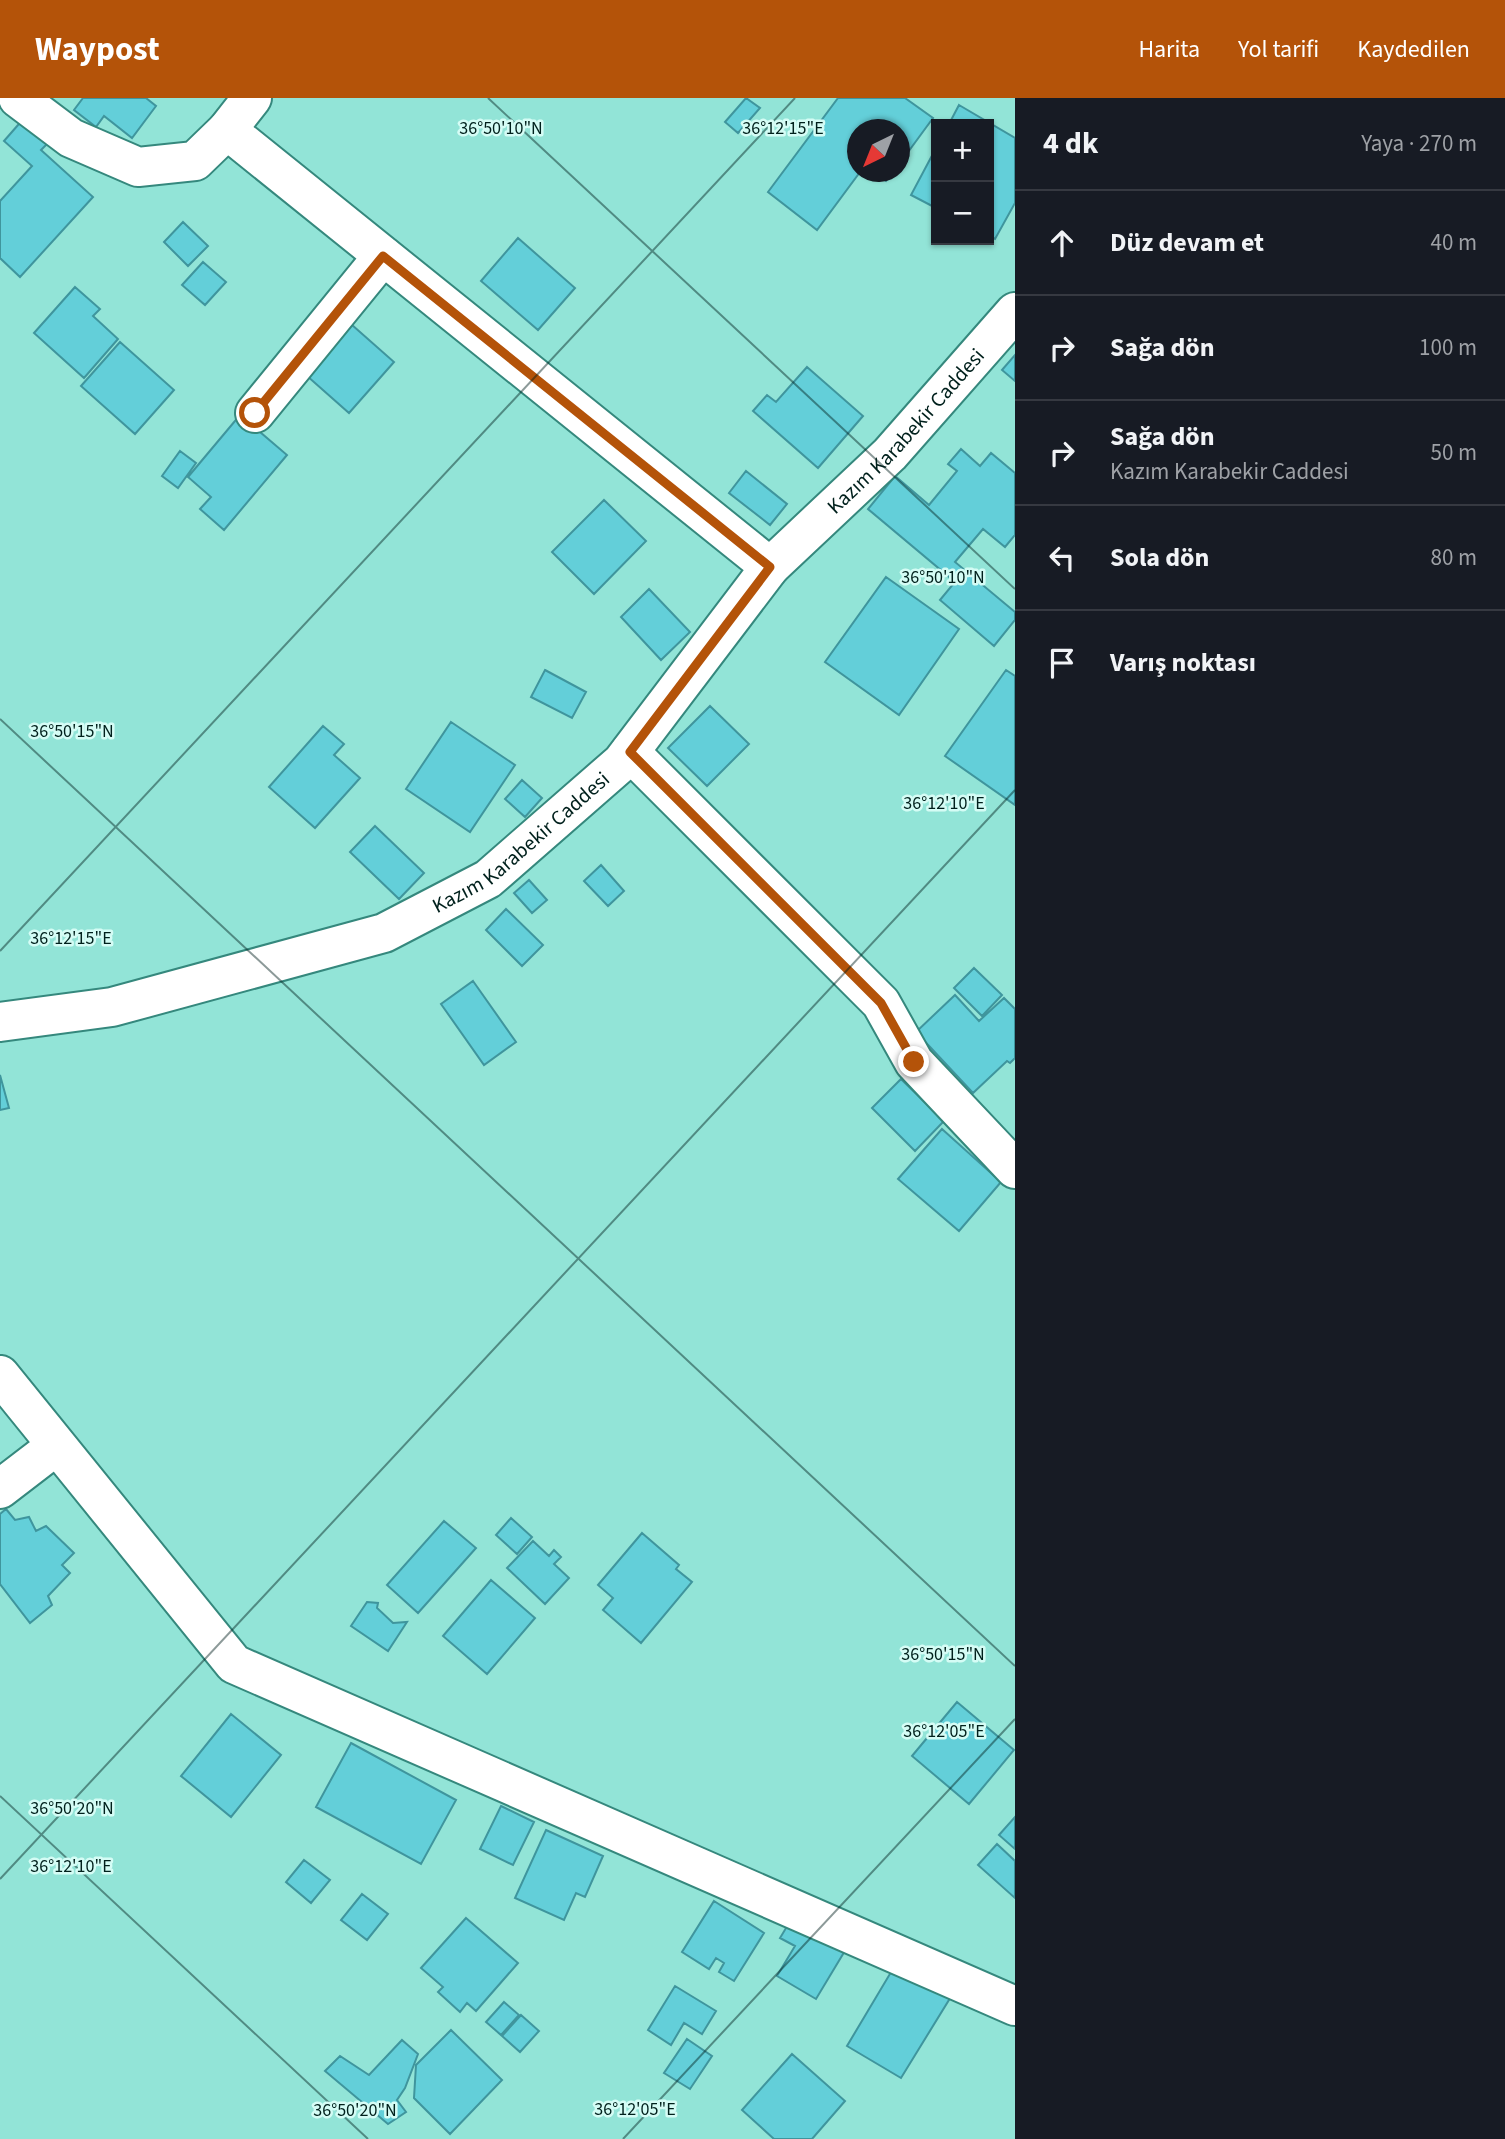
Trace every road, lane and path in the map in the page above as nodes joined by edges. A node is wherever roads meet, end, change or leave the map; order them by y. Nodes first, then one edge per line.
1 (18, 98) edge
2 (252, 98) edge
3 (227, 130) junction
4 (383, 256) junction
5 (1015, 312) edge
6 (255, 413) dead end
7 (770, 567) junction
8 (630, 752) junction
9 (0, 1022) edge
10 (1015, 1168) edge
11 (0, 1375) edge
12 (56, 1446) junction
13 (0, 1489) edge
14 (1015, 2006) edge

1 - 3 street
2 - 3 street
3 - 4 street
4 - 6 street
4 - 7 street
5 - 7 street, Kazım Karabekir Caddesi
7 - 8 street, Kazım Karabekir Caddesi
8 - 9 street, Kazım Karabekir Caddesi
8 - 10 street
11 - 12 street
12 - 13 street
12 - 14 street

